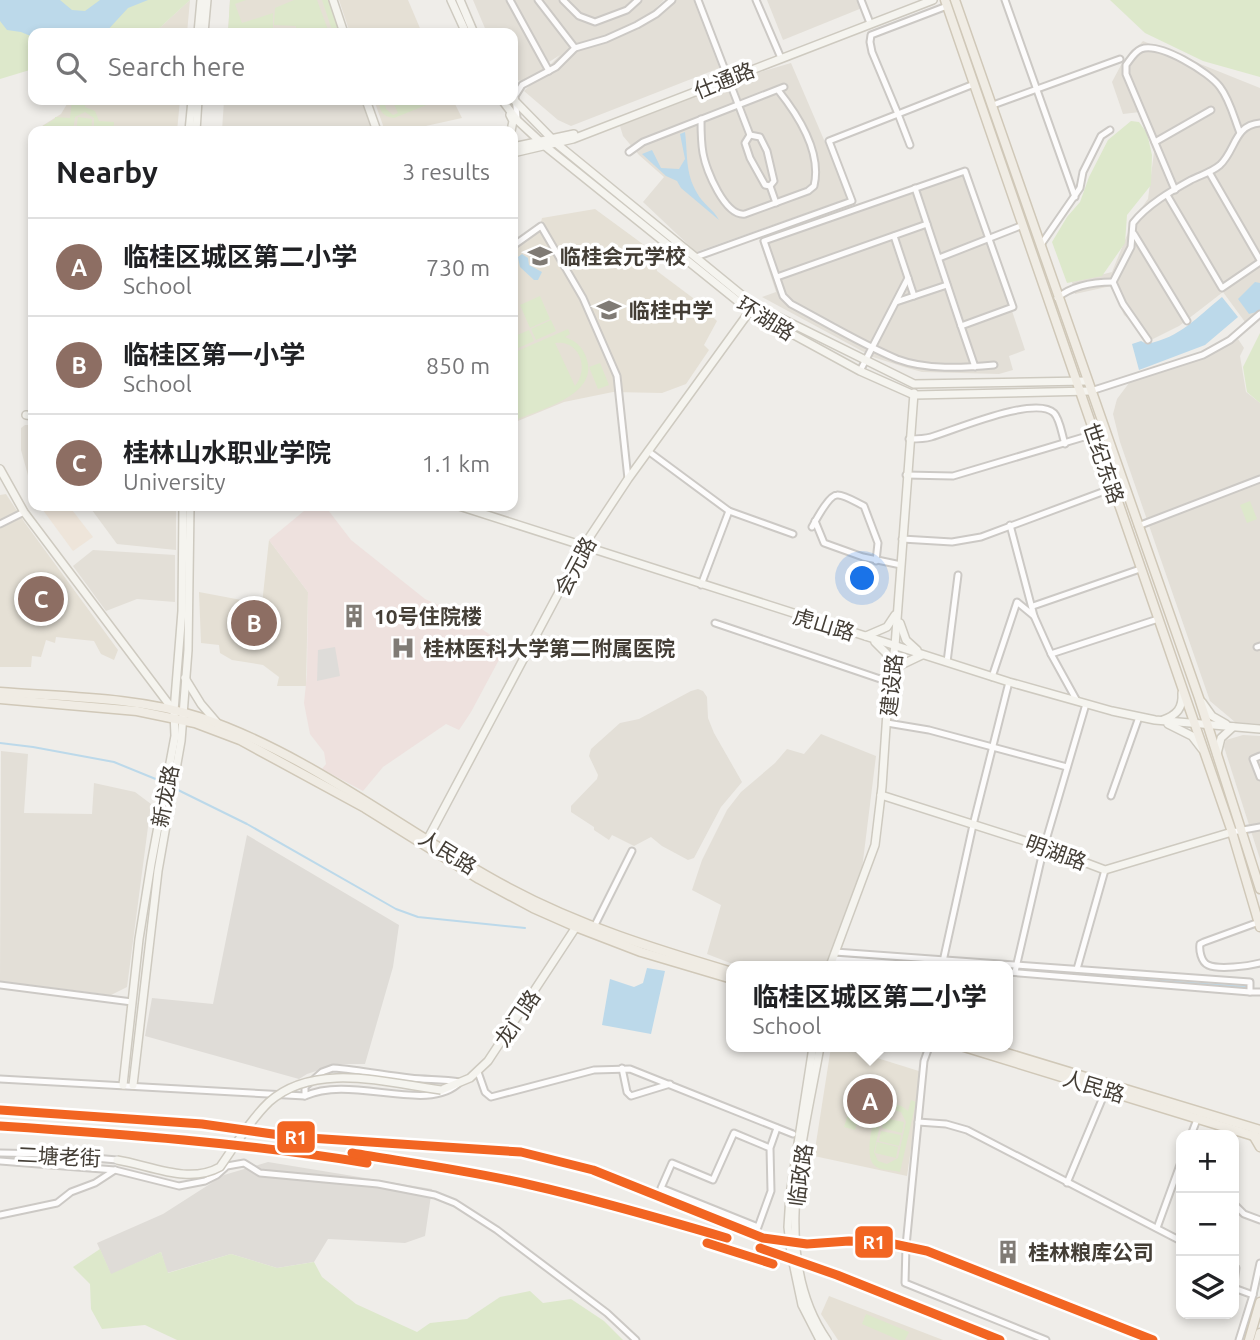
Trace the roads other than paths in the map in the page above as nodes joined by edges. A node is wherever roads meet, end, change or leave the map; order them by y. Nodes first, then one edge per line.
1 (201, 0) edge
2 (207, 0) edge
3 (333, 0) edge
4 (451, 0) edge
5 (460, 0) edge
6 (510, 0) edge
7 (538, 0) edge
8 (563, 0) edge
9 (638, 0) edge
10 (672, 0) edge
11 (698, 0) edge
12 (756, 0) edge
13 (861, 0) edge
14 (921, 0) edge
15 (933, 0) edge
16 (955, 0) edge
17 (1005, 0) edge
18 (946, 3) edge
19 (869, 22) junction
20 (198, 28) edge
21 (204, 28) edge
22 (342, 28) edge
23 (464, 28) edge
24 (472, 28) edge
25 (575, 48) junction
26 (780, 56) junction
27 (1121, 59) dead end
28 (549, 71) junction
29 (728, 77) junction
30 (974, 84) junction
31 (1036, 89) junction
32 (518, 92) edge
33 (191, 105) edge
34 (198, 105) edge
35 (368, 105) edge
36 (505, 105) edge
37 (506, 105) edge
38 (514, 105) edge
39 (517, 105) edge
40 (738, 105) junction
41 (993, 106) junction
42 (1211, 110) dead end
43 (898, 114) junction
44 (701, 119) junction
45 (517, 120) junction
46 (1260, 123) edge
47 (189, 126) edge
48 (196, 126) edge
49 (375, 126) edge
50 (512, 126) edge
51 (1110, 130) dead end
52 (1240, 133) junction
53 (750, 135) junction
54 (555, 142) junction
55 (1155, 142) junction
56 (543, 144) junction
57 (909, 145) dead end
58 (518, 146) edge
59 (518, 152) edge
60 (629, 152) dead end
61 (1209, 172) junction
62 (770, 186) junction
63 (915, 188) junction
64 (1175, 190) junction
65 (1167, 195) junction
66 (1075, 197) junction
67 (776, 203) junction
68 (927, 224) junction
69 (1023, 225) junction
70 (1133, 232) junction
71 (894, 236) junction
72 (989, 239) junction
73 (1260, 241) edge
74 (518, 242) edge
75 (1040, 246) junction
76 (1252, 246) junction
77 (696, 257) junction
78 (939, 258) junction
79 (1260, 261) edge
80 (776, 277) junction
81 (908, 278) junction
82 (1113, 282) junction
83 (947, 285) junction
84 (914, 296) junction
85 (1057, 298) junction
86 (896, 302) junction
87 (752, 308) junction
88 (1260, 314) edge
89 (1187, 321) dead end
90 (961, 326) junction
91 (1148, 340) dead end
92 (873, 346) junction
93 (866, 360) junction
94 (994, 366) dead end
95 (975, 367) junction
96 (860, 371) junction
97 (1082, 381) junction
98 (914, 384) junction
99 (1081, 391) junction
100 (1091, 391) junction
101 (914, 395) junction
102 (1094, 434) junction
103 (909, 439) junction
104 (1065, 444) junction
105 (648, 451) junction
106 (0, 469) edge
107 (906, 474) junction
108 (628, 479) junction
109 (1260, 480) edge
110 (1113, 488) junction
111 (183, 511) edge
112 (190, 511) edge
113 (474, 511) edge
114 (729, 511) junction
115 (24, 512) junction
116 (0, 524) edge
117 (1010, 525) junction
118 (1138, 526) junction
119 (793, 534) dead end
120 (902, 538) junction
121 (583, 547) junction
122 (876, 561) junction
123 (901, 565) junction
124 (1140, 569) junction
125 (958, 575) dead end
126 (701, 585) junction
127 (1032, 606) junction
128 (898, 608) junction
129 (1034, 616) junction
130 (1158, 619) junction
131 (715, 624) dead end
132 (865, 636) junction
133 (895, 646) junction
134 (923, 654) junction
135 (1051, 654) junction
136 (947, 662) junction
137 (992, 677) junction
138 (185, 678) junction
139 (176, 682) junction
140 (889, 682) junction
141 (1009, 682) junction
142 (1182, 689) junction
143 (157, 690) junction
144 (0, 692) edge
145 (1199, 698) junction
146 (0, 699) edge
147 (1078, 701) junction
148 (1086, 704) junction
149 (179, 716) junction
150 (1139, 717) junction
151 (1161, 720) junction
152 (887, 723) junction
153 (1194, 724) junction
154 (220, 725) junction
155 (1208, 726) junction
156 (1234, 727) junction
157 (1260, 729) edge
158 (991, 747) junction
159 (1203, 750) junction
160 (1217, 755) junction
161 (1260, 756) edge
162 (1067, 767) junction
163 (1260, 777) edge
164 (170, 793) junction
165 (881, 795) junction
166 (1111, 796) dead end
167 (972, 825) junction
168 (1260, 827) edge
169 (1242, 830) junction
170 (1232, 832) junction
171 (426, 842) junction
172 (1044, 847) junction
173 (632, 851) dead end
174 (1105, 870) junction
175 (1260, 889) edge
176 (1259, 924) edge
177 (576, 927) junction
178 (593, 930) junction
179 (832, 959) edge
180 (943, 959) junction
181 (860, 961) edge
182 (973, 961) edge
183 (1260, 963) edge
184 (1013, 964) edge
185 (1017, 964) junction
186 (1013, 969) edge
187 (1077, 969) junction
188 (726, 970) edge
189 (1013, 972) edge
190 (1133, 974) junction
191 (726, 977) edge
192 (1260, 980) edge
193 (1250, 982) junction
194 (1132, 983) junction
195 (0, 985) edge
196 (1250, 992) junction
197 (1260, 992) edge
198 (132, 1002) junction
199 (812, 1052) edge
200 (819, 1052) edge
201 (927, 1052) edge
202 (981, 1052) edge
203 (1003, 1052) edge
204 (622, 1068) junction
205 (478, 1072) junction
206 (0, 1079) edge
207 (460, 1082) junction
208 (670, 1084) junction
209 (123, 1085) junction
210 (133, 1086) junction
211 (1106, 1090) junction
212 (305, 1096) junction
213 (1198, 1117) junction
214 (918, 1122) junction
215 (1226, 1122) junction
216 (778, 1128) junction
217 (1193, 1130) edge
218 (1258, 1132) edge
219 (793, 1134) dead end
220 (1260, 1147) edge
221 (770, 1148) junction
222 (0, 1153) edge
223 (117, 1160) joint
224 (0, 1161) edge
225 (797, 1165) junction
226 (115, 1170) junction
227 (1176, 1176) edge
228 (1067, 1183) junction
229 (1239, 1209) edge
230 (0, 1215) edge
231 (1260, 1220) edge
232 (1157, 1228) junction
233 (1176, 1238) edge
234 (1260, 1263) edge
235 (1239, 1288) edge
236 (1253, 1295) junction
237 (1260, 1302) edge
238 (1260, 1333) edge
239 (822, 1338) edge
240 (636, 1340) edge
241 (1046, 1340) edge
242 (1239, 1340) edge
243 (1249, 1340) edge
244 (1258, 1340) edge

1 - 20 street
2 - 21 street
3 - 22 street
4 - 23 street
5 - 24 street
6 - 28 street
7 - 25 street
8 - 9 street
10 - 25 street
11 - 29 street
12 - 26 street
13 - 19 street
14 - 19 street, 仕通路
15 - 19 street, 仕通路
16 - 41 main road, 世纪东路
17 - 31 street
18 - 30 main road, 世纪东路
18 - 43 street
19 - 26 street, 仕通路
25 - 28 street
26 - 29 street, 仕通路
27 - 31 street
28 - 32 street
29 - 40 street
29 - 54 street, 仕通路
30 - 43 street
30 - 69 main road, 世纪东路
31 - 41 street
31 - 66 street
33 - 47 street
34 - 48 street
35 - 49 street
36 - 50 street
37 - 45 street, 环湖路
38 - 45 street
39 - 54 street, 环湖路
40 - 44 street
40 - 53 street
40 - 67 street
41 - 75 main road, 世纪东路
42 - 55 street
43 - 57 street
43 - 77 street
44 - 60 street
44 - 67 street
45 - 56 street, 环湖路
46 - 52 street
51 - 66 street
52 - 55 street
52 - 61 street
53 - 62 street
53 - 62 street
54 - 56 street, 仕通路
54 - 77 street, 环湖路
55 - 64 street
56 - 58 street, 仕通路
56 - 59 street, 仕通路
56 - 87 street, 环湖路
61 - 64 street
61 - 76 street
62 - 67 street
63 - 68 street
63 - 72 street
63 - 80 street
64 - 65 street
65 - 70 street
65 - 79 street
66 - 75 street
68 - 71 street
68 - 78 street
69 - 72 street
69 - 97 main road, 世纪东路
70 - 82 street
70 - 89 street
71 - 80 street
71 - 81 street
72 - 78 street
72 - 90 street
73 - 76 street
74 - 108 street
75 - 85 main road, 世纪东路
76 - 79 street
77 - 87 street, 环湖路
78 - 83 street
80 - 92 street
81 - 84 street
81 - 86 street
82 - 85 street
82 - 91 street
83 - 84 street
83 - 90 street
84 - 86 street
85 - 97 main road, 世纪东路
86 - 92 street
87 - 93 street, 环湖路
87 - 96 street, 环湖路
87 - 105 street, 会元路
88 - 100 street
90 - 95 street
92 - 93 street
92 - 95 street
93 - 96 street
93 - 98 street, 环湖路
94 - 95 street
96 - 101 street, 环湖路
97 - 98 street, 环湖路
97 - 99 main road, 世纪东路
97 - 100 main road, 世纪东路
98 - 101 street, 建设路
99 - 100 street, 环湖路
99 - 101 street, 环湖路
99 - 102 main road, 世纪东路
100 - 118 main road, 世纪东路
101 - 103 street, 建设路
102 - 104 street
102 - 110 main road, 世纪东路
103 - 104 street
103 - 107 street, 建设路
104 - 107 street
105 - 108 street, 会元路
105 - 114 street
106 - 115 street
107 - 120 street, 建设路
108 - 121 street, 会元路
109 - 118 street
110 - 117 street
110 - 124 main road, 世纪东路
111 - 139 street, 新龙路
112 - 138 street, 新龙路
113 - 121 street, 虎山路
114 - 119 street
114 - 126 street
115 - 116 street
115 - 143 street
117 - 120 street
117 - 127 street
118 - 145 main road, 世纪东路
120 - 123 street, 建设路
121 - 126 street, 虎山路
121 - 171 street, 会元路
122 - 122 street
122 - 123 street
123 - 128 street, 建设路
124 - 127 street
124 - 130 main road, 世纪东路
125 - 136 street
126 - 132 street, 虎山路
127 - 129 street
128 - 132 street
128 - 133 street, 建设路
128 - 134 street
129 - 135 street
129 - 137 street
130 - 135 street
130 - 142 main road, 世纪东路
131 - 140 street
132 - 133 street, 虎山路
132 - 140 street
133 - 134 street, 虎山路
133 - 140 street, 建设路
134 - 136 street, 虎山路
134 - 140 street
135 - 147 street
136 - 137 street, 虎山路
137 - 141 street, 虎山路
138 - 149 street, 新龙路
138 - 154 street
139 - 143 street
139 - 149 street, 新龙路
140 - 152 street, 建设路
141 - 147 street, 虎山路
141 - 158 street
142 - 151 street
142 - 153 main road, 世纪东路
143 - 149 street
144 - 149 main road
145 - 155 main road, 世纪东路
145 - 156 street
146 - 149 main road
147 - 148 street, 虎山路
148 - 150 street, 虎山路
148 - 162 street
149 - 154 main road, 人民路
149 - 164 street, 新龙路
149 - 171 main road, 人民路
150 - 151 street, 虎山路
150 - 166 street
151 - 153 street, 虎山路
151 - 159 street
152 - 158 street
152 - 165 street, 建设路
153 - 155 street, 虎山路
153 - 159 main road, 世纪东路
154 - 171 main road, 人民路
155 - 156 street, 虎山路
155 - 160 main road, 世纪东路
156 - 157 street, 虎山路
156 - 160 street
158 - 162 street
158 - 167 street
159 - 170 main road, 世纪东路
160 - 169 main road, 世纪东路
161 - 163 street
162 - 172 street
164 - 198 street, 新龙路
164 - 210 street, 新龙路
165 - 167 street, 明湖路
165 - 179 street, 建设路
167 - 172 street, 明湖路
167 - 180 street
168 - 169 street
169 - 170 street
169 - 175 main road, 世纪东路
170 - 174 street, 明湖路
170 - 176 main road, 世纪东路
171 - 177 main road, 人民路
171 - 178 main road, 人民路
172 - 174 street, 明湖路
172 - 185 street
173 - 178 street
174 - 187 street
176 - 183 street
177 - 178 main road, 人民路
177 - 205 street, 龙门路
178 - 188 main road, 人民路
178 - 191 main road, 人民路
179 - 180 street
179 - 181 street
180 - 182 street
184 - 185 street
185 - 186 street
185 - 187 street
187 - 190 street
189 - 194 street
190 - 193 street
190 - 194 street
192 - 193 street
193 - 196 street
194 - 196 street
195 - 198 street
196 - 197 street
198 - 209 street, 新龙路
199 - 225 street, 临政路
200 - 225 street, 临政路
201 - 214 street
202 - 211 main road, 人民路
203 - 215 main road, 人民路
204 - 205 street
204 - 208 street
204 - 208 street
205 - 207 street, 龙门路
206 - 209 street
207 - 212 street
207 - 212 street
207 - 223 street, 龙门路, bridge
208 - 216 street
209 - 210 street
210 - 212 street
211 - 213 main road, 人民路
211 - 228 street
213 - 215 main road, 人民路
213 - 217 street
214 - 228 street
214 - 241 street
215 - 218 main road
216 - 219 street
216 - 221 street
218 - 220 main road
221 - 221 street
222 - 223 street, 二塘老街
224 - 226 street
225 - 239 street, 临政路
226 - 230 street
226 - 240 street
227 - 232 street
228 - 232 street
229 - 231 street
232 - 233 street
234 - 236 street
235 - 236 street
236 - 242 street
237 - 243 main road
238 - 244 main road

